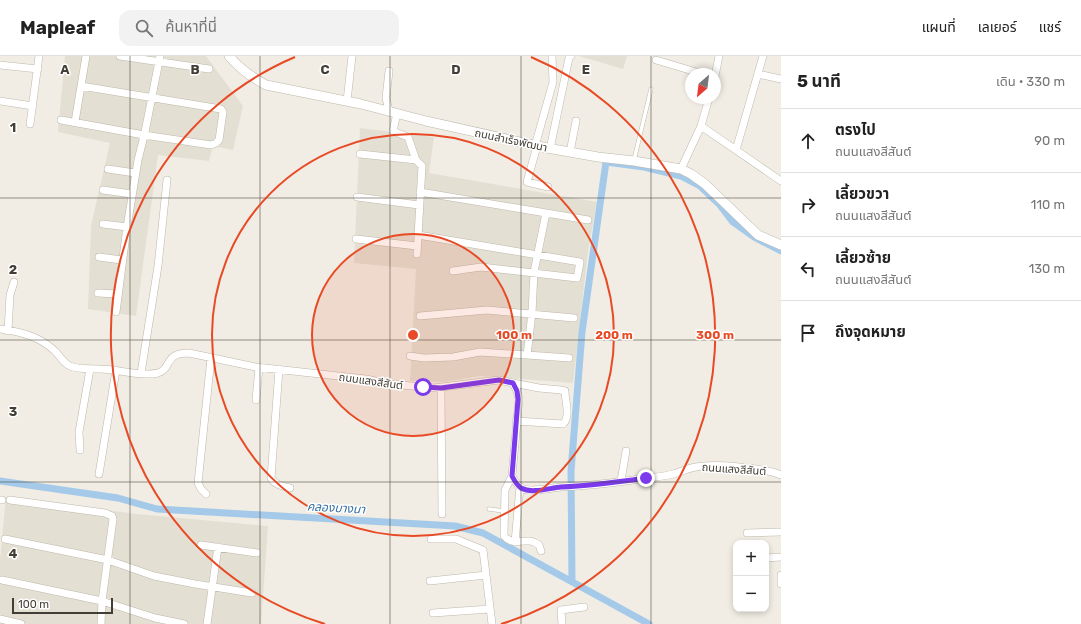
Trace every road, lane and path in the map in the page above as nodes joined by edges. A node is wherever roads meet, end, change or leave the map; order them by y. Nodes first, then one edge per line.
1 (39, 56) edge
2 (86, 56) edge
3 (120, 56) edge
4 (229, 56) edge
5 (352, 56) edge
6 (552, 56) edge
7 (571, 56) edge
8 (719, 56) edge
9 (762, 56) edge
10 (160, 59) edge
11 (656, 60) dead end
12 (0, 65) edge
13 (208, 68) dead end
14 (717, 68) edge
15 (38, 69) junction
16 (685, 69) edge
17 (389, 71) dead end
18 (758, 74) junction
19 (781, 79) edge
20 (81, 86) junction
21 (651, 89) dead end
22 (152, 97) junction
23 (0, 101) edge
24 (346, 101) junction
25 (708, 104) edge
26 (33, 106) junction
27 (393, 112) junction
28 (60, 120) dead end
29 (576, 121) dead end
30 (75, 122) junction
31 (30, 124) dead end
32 (702, 126) junction
33 (144, 135) junction
34 (536, 146) junction
35 (550, 149) junction
36 (736, 150) junction
37 (570, 152) junction
38 (360, 154) dead end
39 (416, 160) junction
40 (630, 160) junction
41 (108, 169) dead end
42 (680, 169) junction
43 (135, 174) junction
44 (167, 180) dead end
45 (781, 181) edge
46 (548, 187) dead end
47 (103, 190) dead end
48 (420, 192) junction
49 (132, 194) junction
50 (357, 197) dead end
51 (419, 205) junction
52 (546, 213) junction
53 (588, 220) dead end
54 (103, 224) dead end
55 (127, 227) junction
56 (418, 235) junction
57 (356, 239) dead end
58 (781, 244) edge
59 (537, 254) junction
60 (99, 257) dead end
61 (122, 260) junction
62 (453, 271) dead end
63 (534, 272) junction
64 (14, 282) dead end
65 (98, 292) dead end
66 (117, 294) junction
67 (116, 312) dead end
68 (532, 313) junction
69 (420, 316) dead end
70 (574, 318) dead end
71 (4, 330) edge
72 (527, 355) junction
73 (410, 356) dead end
74 (211, 358) junction
75 (569, 358) dead end
76 (259, 367) junction
77 (90, 369) junction
78 (279, 369) junction
79 (116, 370) junction
80 (141, 373) junction
81 (513, 383) junction
82 (441, 388) junction
83 (256, 400) dead end
84 (516, 421) junction
85 (80, 450) dead end
86 (626, 451) dead end
87 (99, 474) dead end
88 (781, 475) edge
89 (512, 476) junction
90 (621, 482) junction
91 (520, 487) junction
92 (290, 488) dead end
93 (206, 494) dead end
94 (10, 500) dead end
95 (489, 509) dead end
96 (504, 511) junction
97 (442, 514) dead end
98 (781, 532) edge
99 (747, 533) dead end
100 (2, 536) edge
101 (431, 539) dead end
102 (515, 542) junction
103 (201, 545) dead end
104 (218, 547) junction
105 (541, 551) dead end
106 (257, 553) dead end
107 (781, 557) edge
108 (769, 558) edge
109 (108, 560) junction
110 (486, 575) junction
111 (781, 575) edge
112 (2, 580) dead end
113 (430, 581) dead end
114 (781, 584) edge
115 (212, 587) junction
116 (252, 593) dead end
117 (102, 601) junction
118 (584, 607) dead end
119 (490, 609) junction
120 (434, 613) dead end
121 (0, 619) edge
122 (21, 624) edge
123 (101, 624) edge
124 (184, 624) edge
125 (207, 624) edge
126 (492, 624) edge
127 (562, 624) edge

1 - 15 street
2 - 20 street
3 - 10 street
4 - 24 street, ถนนสำเร็จพัฒนา
5 - 24 street
6 - 34 street
7 - 35 street
8 - 14 street
9 - 18 street
10 - 13 street
10 - 22 street
11 - 16 street
12 - 15 street
15 - 26 street
17 - 27 street
18 - 19 street
18 - 36 street
20 - 22 street
20 - 30 street
21 - 40 lane
22 - 33 street
22 - 33 street
23 - 26 street
24 - 27 street, ถนนสำเร็จพัฒนา
25 - 32 street
26 - 31 street
27 - 34 street, ถนนสำเร็จพัฒนา
27 - 39 street
28 - 30 street
29 - 37 street
30 - 33 street
32 - 36 street
32 - 42 street
33 - 43 street
34 - 35 street, ถนนสำเร็จพัฒนา
34 - 46 street
35 - 37 street, ถนนสำเร็จพัฒนา
36 - 45 street
37 - 40 street, ถนนสำเร็จพัฒนา
38 - 39 street
39 - 48 street
40 - 42 street, ถนนสำเร็จพัฒนา
41 - 43 street
42 - 58 street, ถนนสำเร็จพัฒนา
43 - 49 street
44 - 80 street
47 - 49 street
48 - 51 street
48 - 52 street
49 - 55 street
50 - 51 street
51 - 56 street
52 - 53 street
52 - 59 street
54 - 55 street
55 - 61 street
56 - 57 street
56 - 59 street
59 - 63 street
59 - 63 street
60 - 61 street
61 - 66 street
62 - 63 street
63 - 68 street
64 - 71 street
65 - 66 street
66 - 67 street
68 - 69 street
68 - 70 street
68 - 72 street
71 - 77 street, ถนนแสงสีสันต์
72 - 73 street
72 - 75 street
74 - 76 street, ถนนแสงสีสันต์
74 - 80 street, ถนนแสงสีสันต์
74 - 93 street
76 - 78 street, ถนนแสงสีสันต์
76 - 83 street
77 - 79 street, ถนนแสงสีสันต์
77 - 85 street
78 - 82 street, ถนนแสงสีสันต์
78 - 92 street
79 - 80 street, ถนนแสงสีสันต์
79 - 87 street
81 - 82 street, ถนนแสงสีสันต์
81 - 84 street
81 - 84 street, ถนนแสงสีสันต์
82 - 97 street
84 - 89 street
86 - 90 street
88 - 90 street, ถนนแสงสีสันต์
89 - 91 street
89 - 96 street
90 - 91 street, ถนนแสงสีสันต์
91 - 102 street
94 - 109 street
95 - 96 lane
96 - 102 street
98 - 99 street
100 - 109 street
101 - 110 street
102 - 105 street
103 - 104 street
104 - 106 street
104 - 115 street
107 - 108 street
109 - 115 street
109 - 117 street
110 - 113 street
110 - 119 street
111 - 114 street
112 - 117 street
115 - 116 street
115 - 125 street
117 - 123 street
117 - 124 street
118 - 127 street
119 - 120 street
119 - 126 street
121 - 122 street

